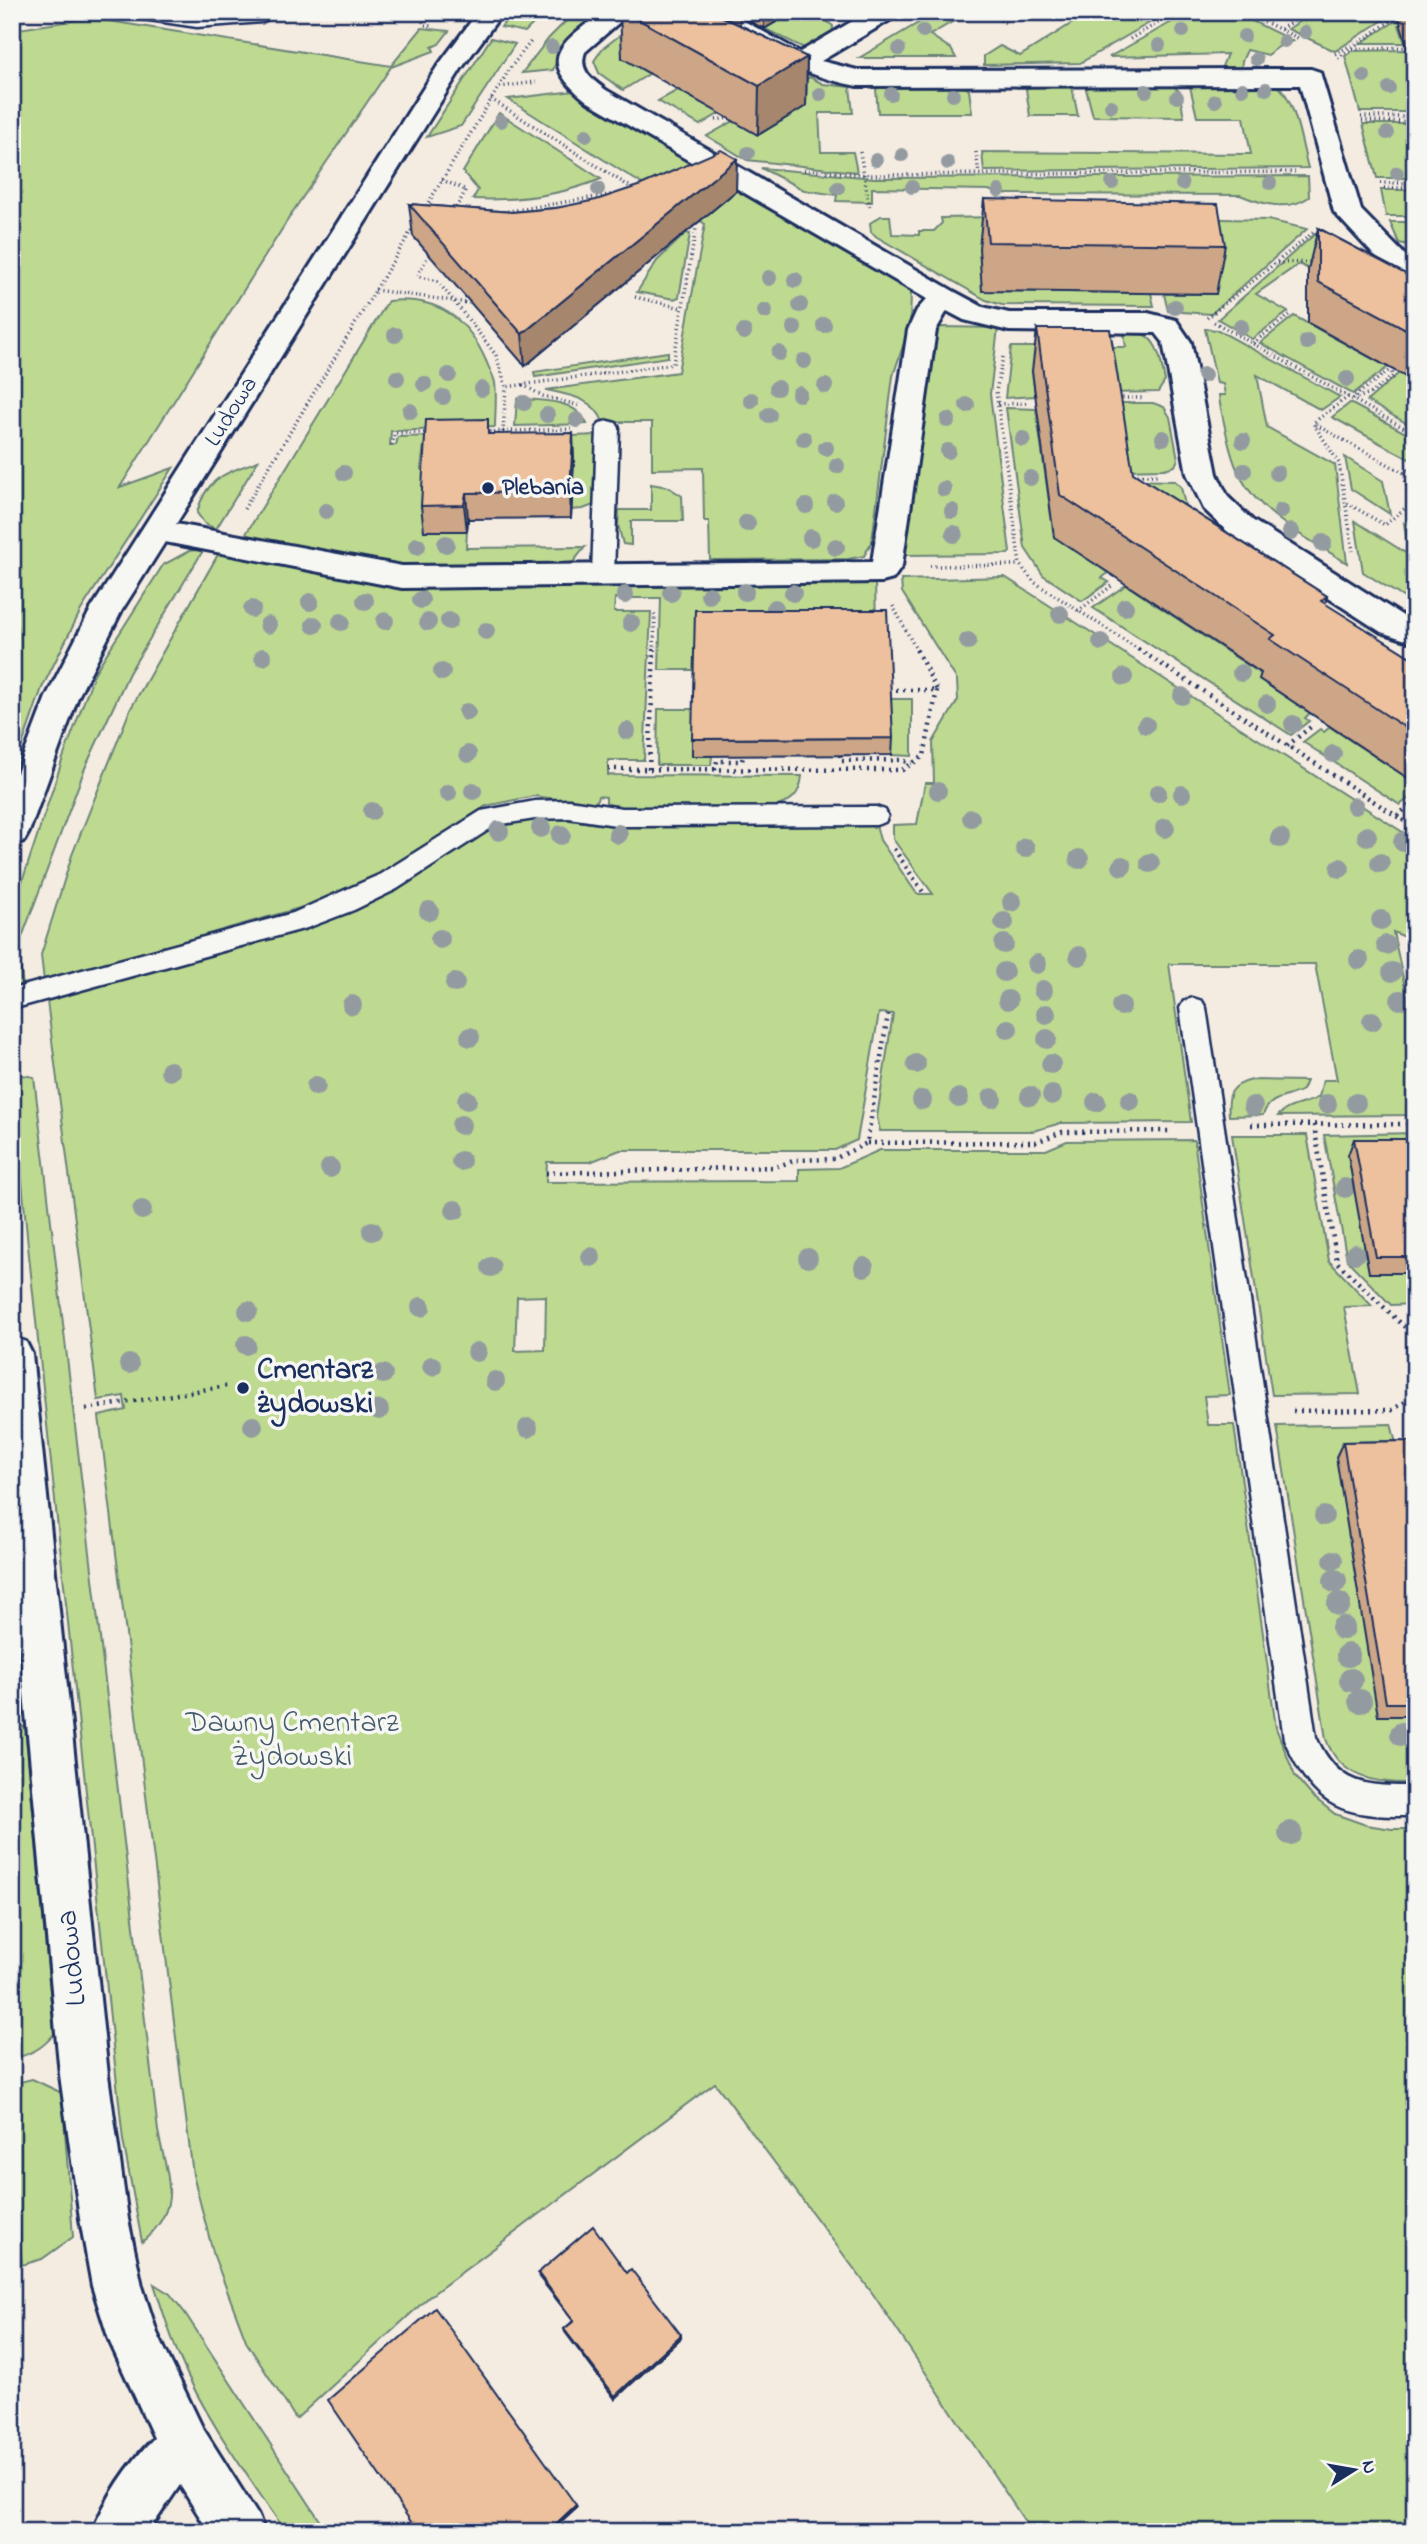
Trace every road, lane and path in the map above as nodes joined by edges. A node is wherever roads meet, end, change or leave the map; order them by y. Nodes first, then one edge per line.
1 (129, 12) edge
2 (262, 12) edge
3 (491, 12) edge
4 (619, 12) edge
5 (709, 12) edge
6 (887, 12) edge
7 (984, 12) edge
8 (1244, 12) edge
9 (1306, 12) edge
10 (1403, 12) edge
11 (1008, 24) dead end
12 (1280, 29) junction
13 (539, 32) dead end
14 (1301, 40) dead end
15 (1357, 42) junction
16 (1406, 47) dead end
17 (1352, 49) junction
18 (1339, 58) junction
19 (801, 62) junction
20 (1311, 77) junction
21 (536, 82) dead end
22 (499, 87) junction
23 (491, 99) junction
24 (1415, 119) edge
25 (860, 152) dead end
26 (976, 152) dead end
27 (801, 170) dead end
28 (1292, 172) dead end
29 (862, 174) junction
30 (979, 174) junction
31 (442, 180) junction
32 (1373, 185) dead end
33 (1415, 188) edge
34 (562, 203) junction
35 (530, 208) junction
36 (1348, 212) junction
37 (422, 213) edge
38 (492, 214) edge
39 (566, 214) edge
40 (849, 217) junction
41 (450, 219) edge
42 (535, 219) edge
43 (685, 221) edge
44 (415, 224) edge
45 (436, 242) edge
46 (430, 253) junction
47 (439, 255) edge
48 (1324, 262) edge
49 (1276, 263) junction
50 (1408, 265) edge
51 (375, 290) junction
52 (635, 297) dead end
53 (945, 298) junction
54 (453, 300) junction
55 (481, 305) edge
56 (682, 308) junction
57 (1291, 314) dead end
58 (1009, 321) junction
59 (1166, 326) junction
60 (1223, 327) dead end
61 (1252, 344) junction
62 (523, 385) junction
63 (506, 387) junction
64 (1107, 398) edge
65 (1125, 398) dead end
66 (1350, 398) junction
67 (1026, 403) dead end
68 (998, 404) junction
69 (1313, 423) junction
70 (608, 428) joint
71 (563, 430) edge
72 (436, 432) edge
73 (476, 432) edge
74 (1415, 433) edge
75 (503, 434) junction
76 (392, 445) dead end
77 (1415, 464) edge
78 (1404, 473) junction
79 (1129, 475) edge
80 (1138, 475) edge
81 (1346, 502) junction
82 (243, 511) dead end
83 (157, 530) junction
84 (1020, 565) junction
85 (887, 566) junction
86 (603, 575) junction
87 (1113, 585) edge
88 (1332, 586) junction
89 (655, 604) dead end
90 (892, 604) dead end
91 (1078, 611) junction
92 (1415, 632) edge
93 (888, 690) edge
94 (937, 690) junction
95 (1313, 725) edge
96 (1287, 746) junction
97 (840, 755) edge
98 (743, 756) edge
99 (913, 763) junction
100 (608, 769) dead end
101 (649, 769) junction
102 (715, 770) junction
103 (1415, 801) edge
104 (876, 816) joint
105 (1397, 816) junction
106 (1415, 828) edge
107 (12, 832) edge
108 (925, 894) dead end
109 (12, 999) edge
110 (1193, 1008) dead end
111 (888, 1014) dead end
112 (1415, 1124) edge
113 (1260, 1125) dead end
114 (1314, 1125) junction
115 (1212, 1130) junction
116 (867, 1143) junction
117 (546, 1173) dead end
118 (1415, 1337) edge
119 (12, 1354) edge
120 (227, 1386) dead end
121 (1415, 1396) edge
122 (86, 1409) dead end
123 (1252, 1411) junction
124 (1415, 1801) edge
125 (184, 2445) junction
126 (118, 2532) edge
127 (239, 2532) edge

1 - 2 lane
3 - 83 street, Ludowa
4 - 40 street
5 - 19 street
6 - 19 street
7 - 11 path
8 - 12 path
9 - 12 path
10 - 15 path
12 - 14 path
13 - 22 path
15 - 17 path
15 - 18 path
16 - 17 path
17 - 18 path
18 - 20 path
19 - 20 street
20 - 36 street
21 - 22 path
22 - 23 path
23 - 31 path
23 - 34 path
24 - 24 path
25 - 29 path
26 - 30 path
27 - 29 path
28 - 30 path
29 - 30 path
29 - 40 path
31 - 37 path
31 - 41 path
32 - 33 path
34 - 35 path
34 - 39 path
35 - 38 path
35 - 42 path
36 - 49 path
36 - 50 street
40 - 53 street
43 - 56 path
44 - 51 path
45 - 46 path
46 - 47 path
46 - 54 path
48 - 49 path
49 - 59 path
51 - 54 path
51 - 82 path
52 - 56 path
53 - 58 street
53 - 85 street
54 - 55 path
54 - 63 path
56 - 62 path
57 - 61 path
58 - 59 street
58 - 68 path
59 - 88 street
60 - 61 path
61 - 66 path
62 - 63 path
62 - 70 path
63 - 75 path
64 - 65 path
66 - 66 path
66 - 69 path
66 - 74 path
67 - 68 path
68 - 84 path
69 - 78 path
69 - 81 path
70 - 86 lane
71 - 75 path
72 - 76 path
73 - 75 path
77 - 78 path
78 - 81 path
79 - 80 path
81 - 88 path
83 - 86 street
83 - 107 street, Ludowa
84 - 85 path
84 - 91 path
85 - 86 street
87 - 91 path
88 - 92 street
89 - 101 path
90 - 94 path
91 - 96 path
93 - 94 path
94 - 99 path
95 - 96 path
96 - 105 path
97 - 99 path
98 - 102 path
99 - 102 path
100 - 101 path
101 - 102 path
103 - 105 path
104 - 108 path
104 - 109 lane
105 - 106 path
110 - 115 lane
111 - 116 path
112 - 114 path
113 - 114 path
114 - 118 path
115 - 116 path
115 - 123 lane
116 - 117 path
119 - 125 street, Ludowa
120 - 122 path
121 - 123 path
123 - 124 lane
125 - 126 street
125 - 127 street, Ludowa

